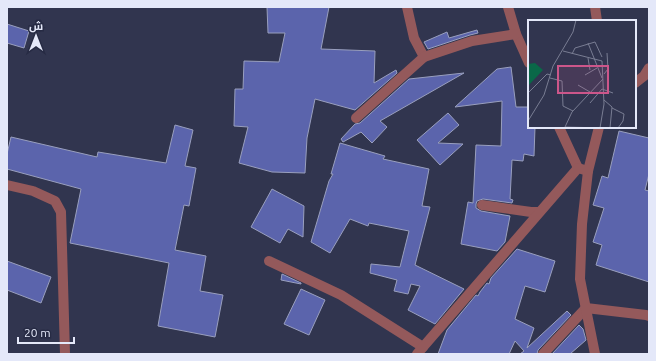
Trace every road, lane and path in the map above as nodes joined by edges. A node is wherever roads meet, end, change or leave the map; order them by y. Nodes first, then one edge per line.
1 (408, 7) edge
2 (508, 7) edge
3 (595, 7) edge
4 (597, 20) edge
5 (516, 34) junction
6 (424, 57) junction
7 (528, 61) edge
8 (649, 68) edge
9 (636, 82) edge
10 (356, 118) dead end
11 (559, 128) edge
12 (599, 128) edge
13 (578, 168) junction
14 (588, 171) junction
15 (7, 185) edge
16 (482, 204) dead end
17 (539, 212) junction
18 (269, 261) dead end
19 (586, 308) junction
20 (649, 316) edge
21 (420, 350) edge
22 (65, 354) edge
23 (543, 354) edge
24 (594, 354) edge

1 - 6 street
2 - 5 street
3 - 4 street
5 - 6 street
5 - 7 street
6 - 10 street
8 - 9 street
11 - 13 street
12 - 14 street
13 - 14 street
13 - 17 street
14 - 19 street
15 - 22 street
16 - 17 street
17 - 21 street
18 - 21 street
19 - 20 street
19 - 23 street
19 - 24 street

